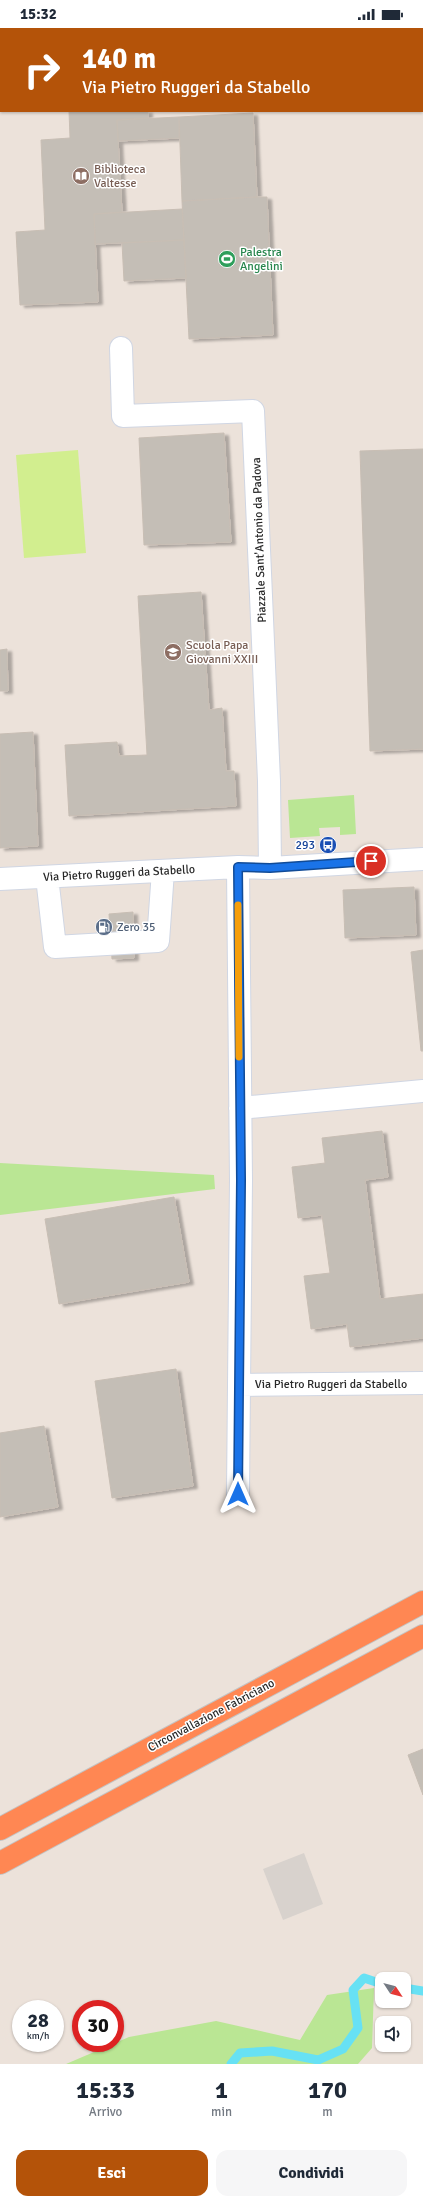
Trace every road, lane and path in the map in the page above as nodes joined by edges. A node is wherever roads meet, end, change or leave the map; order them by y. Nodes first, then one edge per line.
1 (121, 348) dead end
2 (423, 859) edge
3 (238, 867) junction
4 (270, 868) junction
5 (163, 870) junction
6 (47, 877) junction
7 (0, 879) edge
8 (423, 1091) edge
9 (240, 1108) junction
10 (423, 1383) edge
11 (239, 1385) junction
12 (238, 1494) dead end
13 (423, 1602) edge
14 (423, 1636) edge
15 (0, 1829) edge
16 (0, 1863) edge

1 - 4 street, Piazzale Sant'Antonio da Padova
2 - 4 street, Via Pietro Ruggeri da Stabello
3 - 4 street, Via Pietro Ruggeri da Stabello
3 - 5 street, Via Pietro Ruggeri da Stabello
3 - 9 street, Via Pietro Ruggeri da Stabello
5 - 6 street, Via Pietro Ruggeri da Stabello
5 - 6 street
6 - 7 street, Via Pietro Ruggeri da Stabello
8 - 9 street
9 - 11 street, Via Pietro Ruggeri da Stabello
10 - 11 street, Via Pietro Ruggeri da Stabello
11 - 12 street, Via Pietro Ruggeri da Stabello
13 - 15 highway, Circonvallazione Fabriciano
14 - 16 highway

